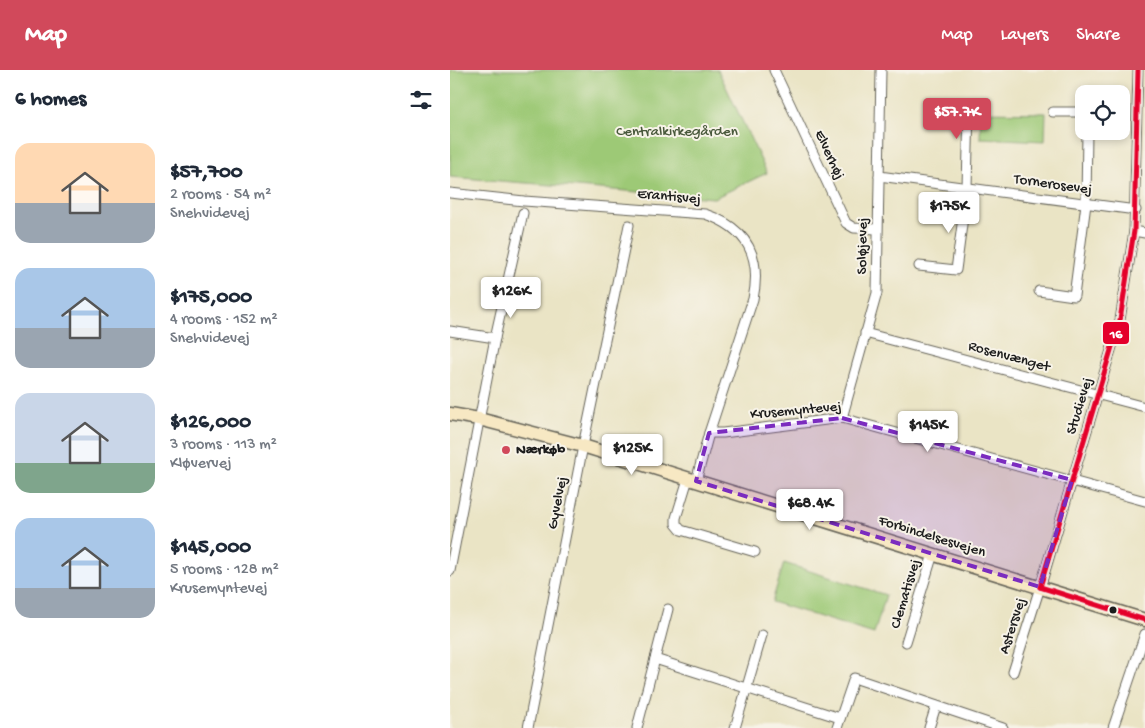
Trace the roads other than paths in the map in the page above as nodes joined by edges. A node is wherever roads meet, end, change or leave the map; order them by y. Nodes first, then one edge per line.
1 (774, 70) edge
2 (880, 70) edge
3 (1138, 70) edge
4 (930, 107) dead end
5 (1053, 112) dead end
6 (1075, 112) edge
7 (1087, 140) edge
8 (878, 176) junction
9 (967, 188) junction
10 (450, 193) edge
11 (1086, 204) junction
12 (1136, 210) junction
13 (522, 213) dead end
14 (629, 225) dead end
15 (877, 229) junction
16 (1134, 230) junction
17 (1145, 233) edge
18 (920, 266) dead end
19 (1039, 291) dead end
20 (450, 331) edge
21 (865, 333) junction
22 (495, 338) junction
23 (1098, 395) junction
24 (1145, 408) edge
25 (450, 414) edge
26 (842, 418) junction
27 (479, 420) junction
28 (710, 433) junction
29 (583, 446) junction
30 (692, 480) junction
31 (1072, 480) junction
32 (1145, 501) edge
33 (755, 552) dead end
34 (933, 554) junction
35 (450, 571) edge
36 (1040, 587) junction
37 (668, 609) dead end
38 (1145, 620) edge
39 (1145, 634) edge
40 (762, 635) dead end
41 (906, 642) dead end
42 (655, 658) junction
43 (1012, 672) dead end
44 (748, 688) junction
45 (936, 706) junction
46 (840, 718) junction
47 (528, 728) edge
48 (636, 728) edge
49 (735, 728) edge
50 (837, 728) edge
51 (929, 728) edge
52 (1003, 728) edge
53 (1113, 728) edge

1 - 15 street, Elverhøj
2 - 8 street, Soløjevej
3 - 12 street, Studievej
4 - 9 street
5 - 6 street
7 - 11 street
8 - 9 street, Tornerosevej
8 - 15 street, Soløjevej
9 - 11 street, Tornerosevej
9 - 18 street
10 - 28 street, Erantisvej
11 - 12 street, Tornerosevej
11 - 19 street
12 - 16 street, Studievej
13 - 22 street
14 - 29 street, Gyvelvej
15 - 21 street, Soløjevej
16 - 17 street
16 - 23 street, Studievej
20 - 22 street
21 - 23 street, Rosenvænget
21 - 26 street, Soløjevej
22 - 27 street
23 - 24 street, Rosenvænget
23 - 31 street, Studievej
25 - 27 street, Forbindelsesvejen
26 - 28 street, Krusemyntevej
26 - 31 street, Krusemyntevej
27 - 29 street, Forbindelsesvejen
27 - 35 street
28 - 30 street, Erantisvej
29 - 30 street, Forbindelsesvejen
29 - 47 street, Gyvelvej
30 - 33 street, Erantisvej
30 - 34 street, Forbindelsesvejen
31 - 32 street, Krusemyntevej
31 - 36 street, Studievej
34 - 36 street, Forbindelsesvejen
34 - 41 street, Clematisvej
36 - 38 street, Forbindelsesvejen
36 - 43 street, Astersvej
37 - 42 street
39 - 53 street
40 - 44 street
42 - 44 street
42 - 48 street
44 - 46 street
44 - 49 street
45 - 46 street
45 - 51 street
45 - 52 street
46 - 50 street

